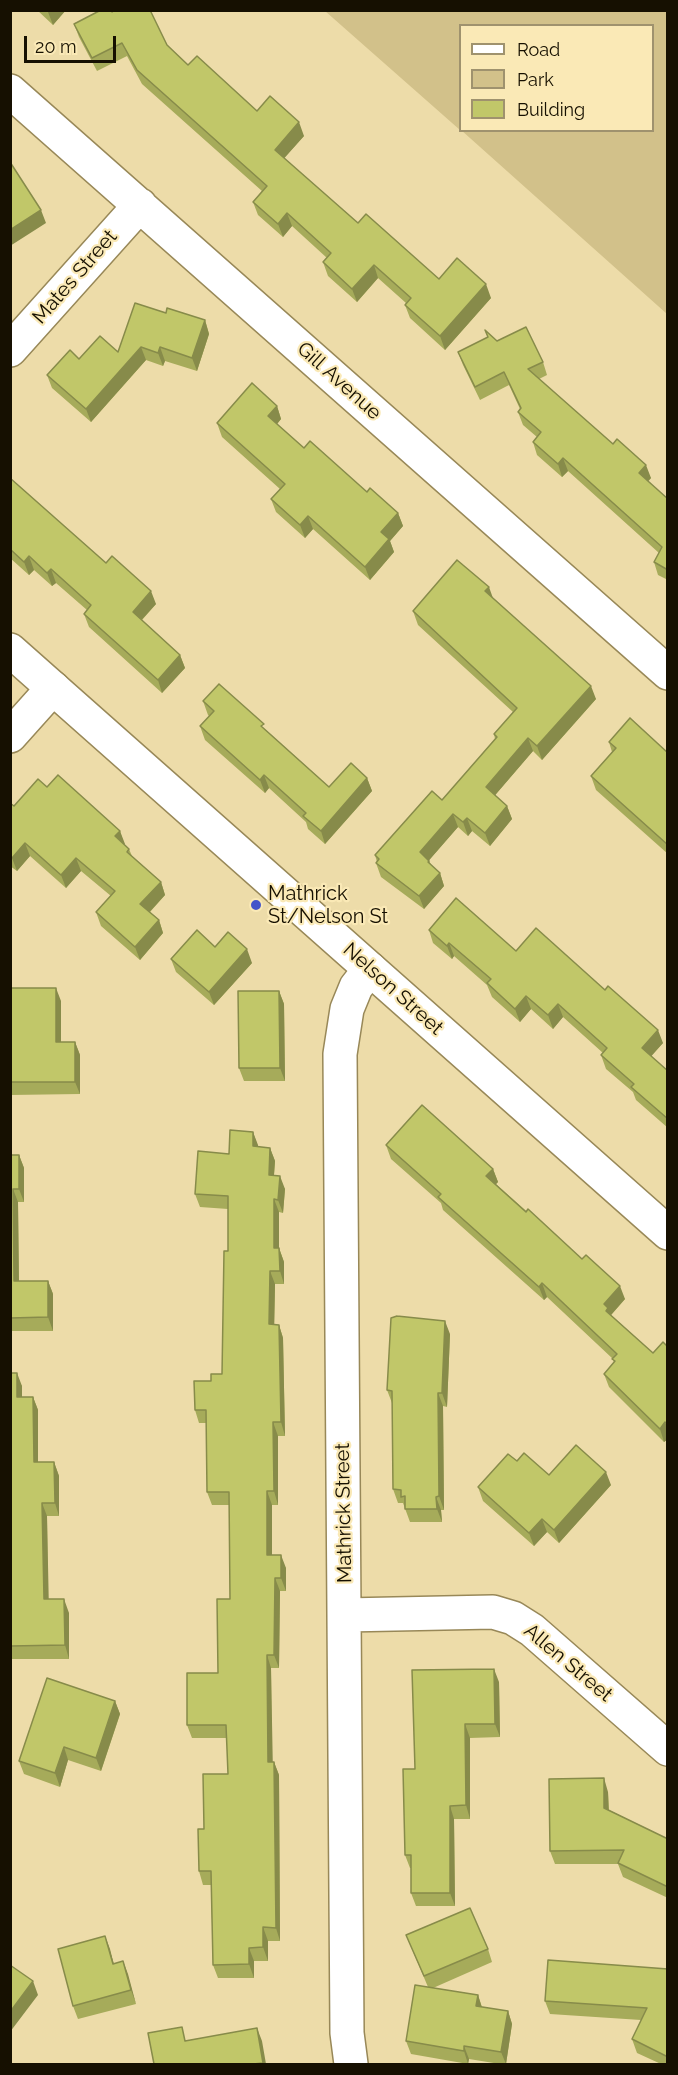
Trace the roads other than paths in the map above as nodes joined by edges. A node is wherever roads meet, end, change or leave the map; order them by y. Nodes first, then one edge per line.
1 (10, 91) edge
2 (140, 205) junction
3 (10, 350) edge
4 (10, 650) edge
5 (668, 672) edge
6 (53, 688) junction
7 (10, 736) edge
8 (370, 969) junction
9 (668, 1233) edge
10 (345, 1615) junction
11 (668, 1749) edge
12 (351, 2064) edge

1 - 2 street, Gill Avenue
2 - 3 street, Mates Street
2 - 5 street, Gill Avenue
4 - 6 street, Nelson Street
6 - 7 street
6 - 8 street, Nelson Street
8 - 9 street, Nelson Street
8 - 10 street, Mathrick Street
10 - 11 street, Allen Street
10 - 12 street, Mathrick Street

